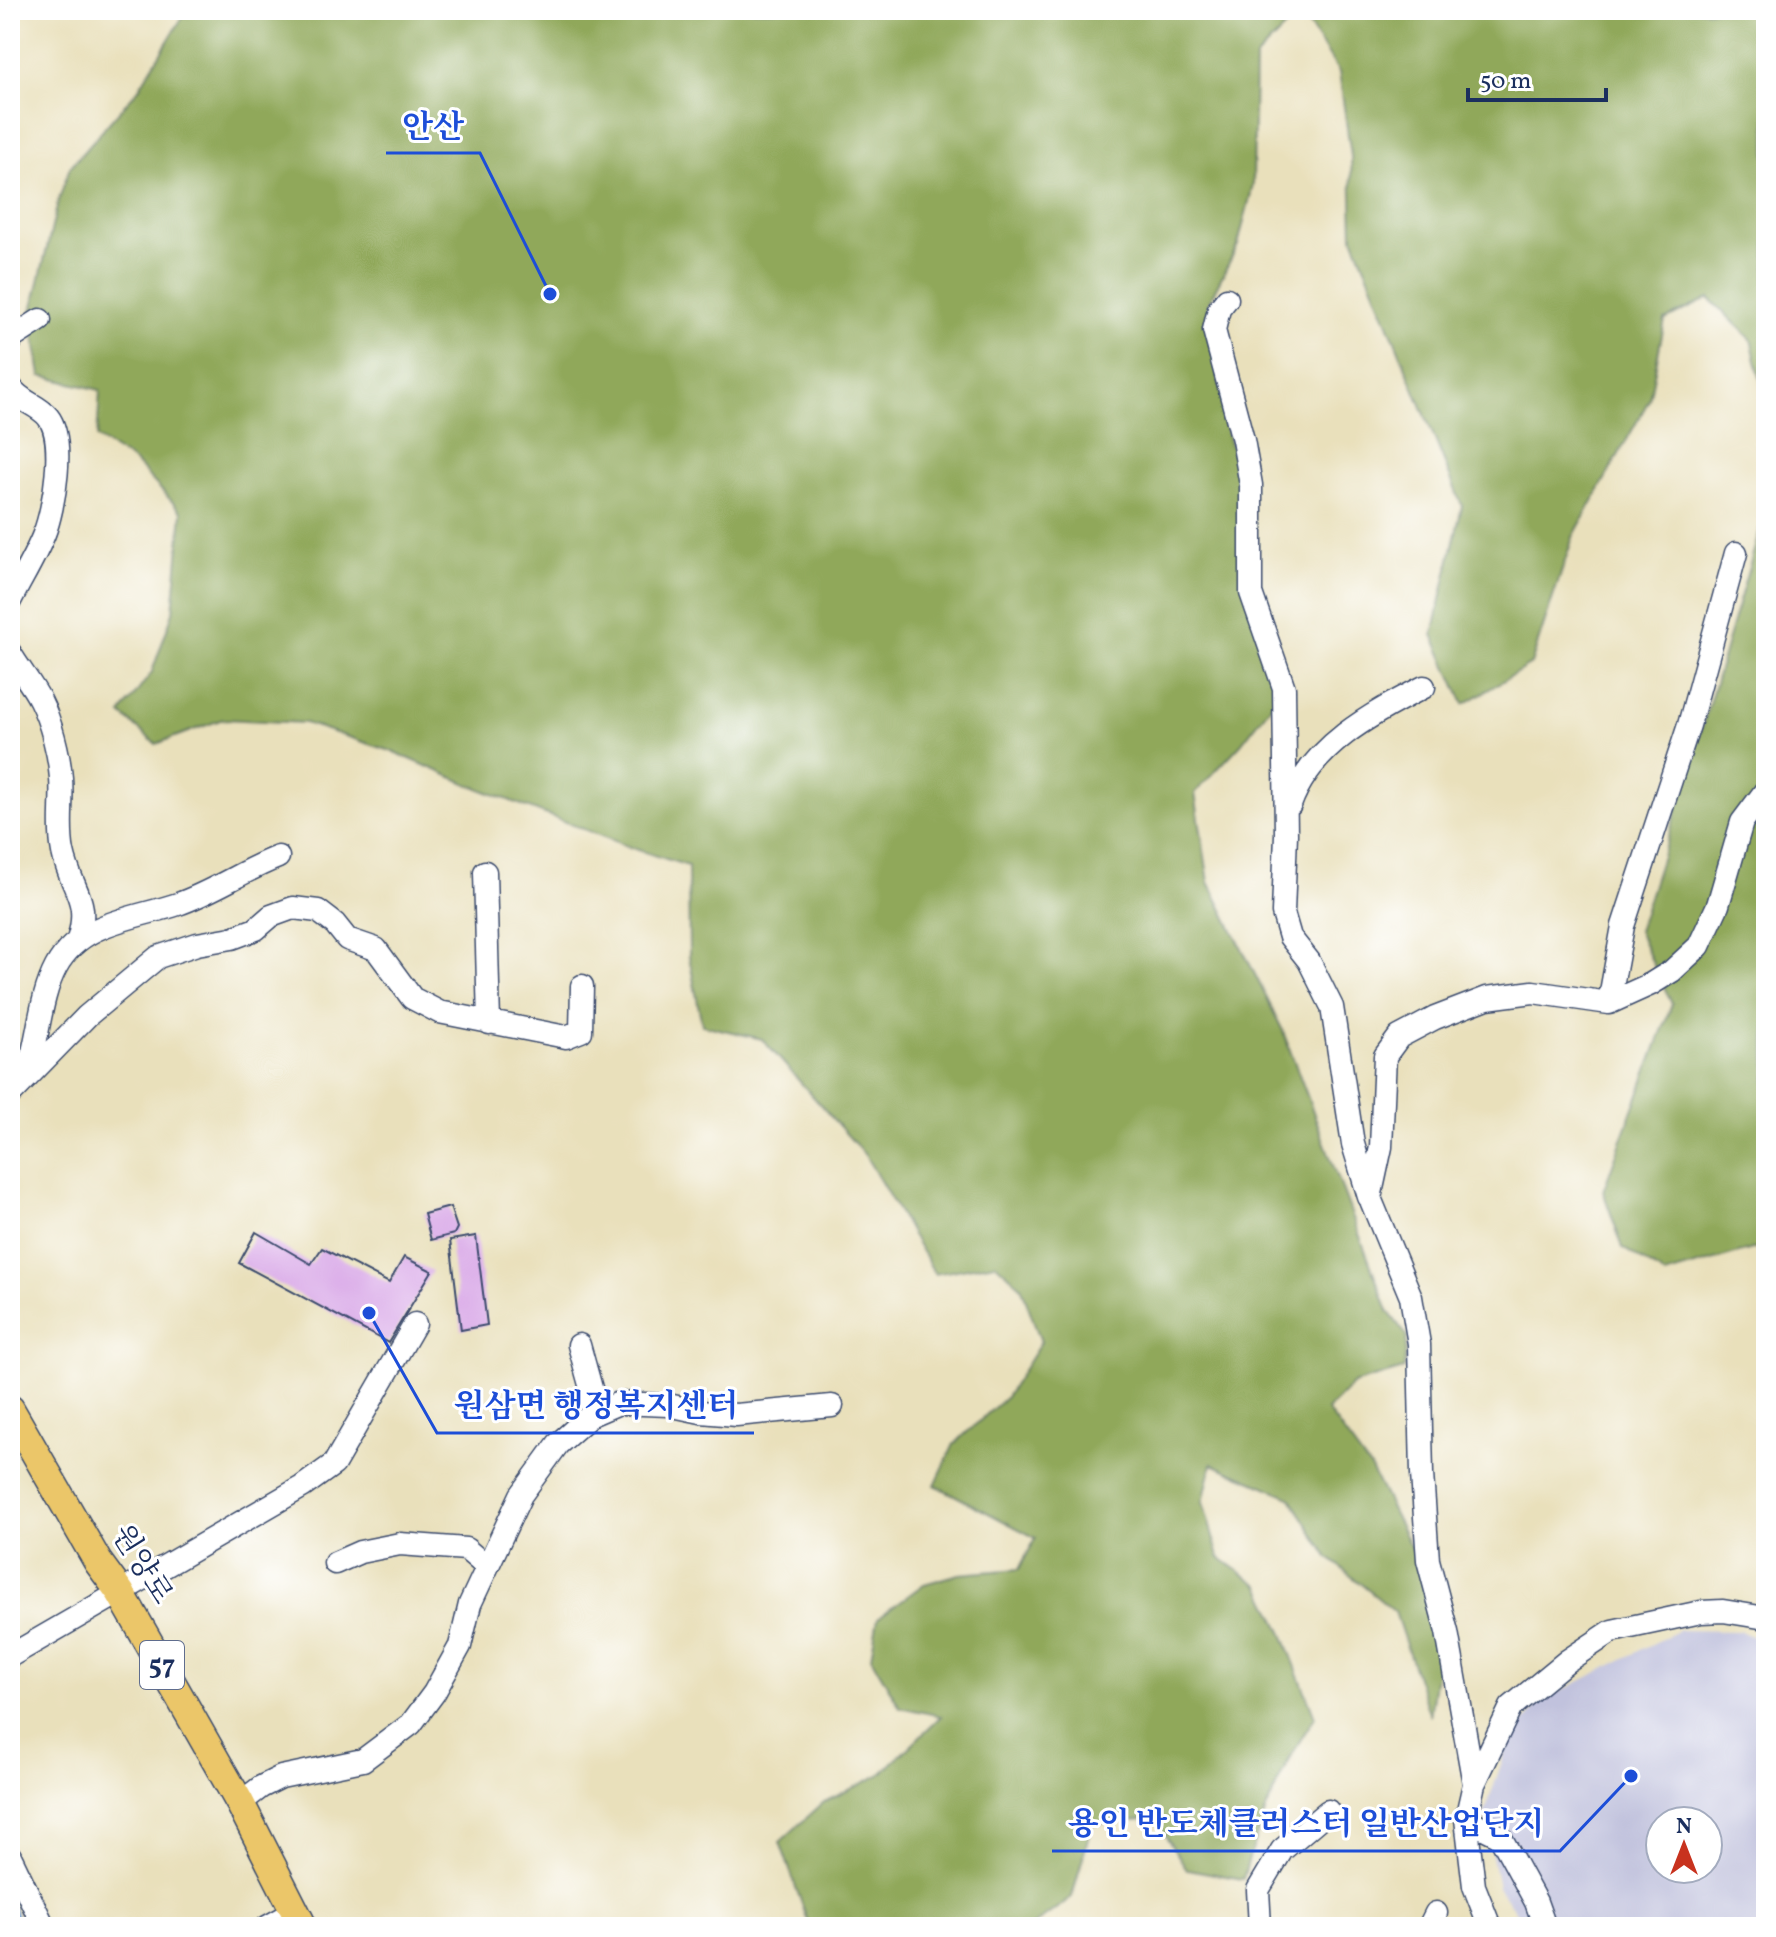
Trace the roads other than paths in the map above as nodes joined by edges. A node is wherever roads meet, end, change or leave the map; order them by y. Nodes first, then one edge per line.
1 (1227, 299) dead end
2 (40, 320) dead end
3 (10, 343) edge
4 (10, 386) edge
5 (1736, 553) dead end
6 (10, 601) edge
7 (10, 653) edge
8 (1424, 687) dead end
9 (1766, 790) edge
10 (1286, 818) junction
11 (278, 857) dead end
12 (485, 872) dead end
13 (78, 940) junction
14 (582, 986) dead end
15 (1609, 1003) junction
16 (489, 1023) junction
17 (18, 1087) edge
18 (1370, 1198) junction
19 (415, 1324) dead end
20 (579, 1345) dead end
21 (832, 1406) dead end
22 (10, 1409) edge
23 (591, 1415) junction
24 (335, 1563) dead end
25 (487, 1567) junction
26 (120, 1592) junction
27 (1765, 1616) edge
28 (10, 1656) edge
29 (1474, 1784) junction
30 (240, 1803) junction
31 (1328, 1811) dead end
32 (1466, 1819) junction
33 (10, 1856) edge
34 (298, 1919) edge
35 (44, 1927) edge
36 (267, 1927) edge
37 (1260, 1927) edge
38 (1490, 1927) edge
39 (1545, 1927) edge

1 - 10 street
2 - 3 street
4 - 6 street
5 - 15 street
7 - 13 street
8 - 10 street
9 - 15 street
10 - 18 street
11 - 13 street
12 - 16 street
13 - 17 street
14 - 16 street
15 - 18 street
16 - 17 street
18 - 29 street
19 - 26 street
20 - 23 street
21 - 23 street
22 - 26 main road, 원양로 / 57
23 - 25 street
24 - 25 street
25 - 30 street
26 - 28 street
26 - 30 main road, 원양로 / 57
27 - 29 street
29 - 32 street
30 - 34 main road, 원양로 / 57
31 - 37 street
32 - 38 street
32 - 39 street
33 - 35 street
34 - 36 street

